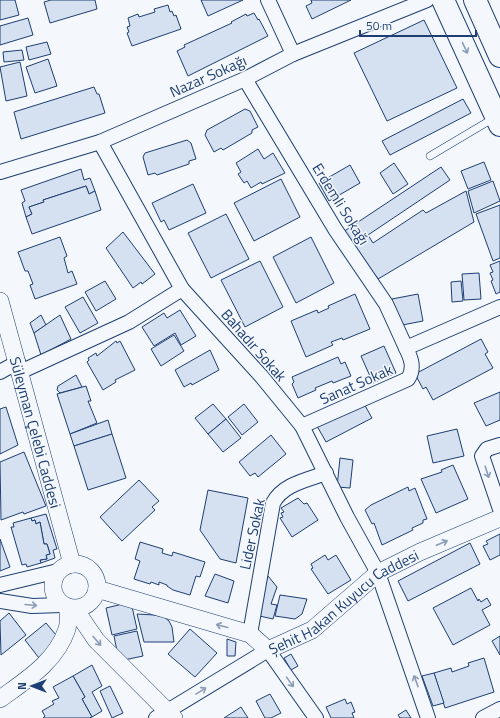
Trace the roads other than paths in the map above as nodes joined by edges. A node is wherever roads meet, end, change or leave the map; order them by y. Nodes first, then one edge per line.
1 (268, 0) edge
2 (427, 0) edge
3 (443, 0) edge
4 (475, 0) edge
5 (293, 54) junction
6 (500, 56) edge
7 (245, 80) junction
8 (498, 121) edge
9 (100, 142) junction
10 (430, 156) dead end
11 (0, 172) edge
12 (182, 288) junction
13 (0, 301) edge
14 (500, 307) edge
15 (406, 348) junction
16 (19, 367) junction
17 (0, 372) edge
18 (302, 426) junction
19 (500, 445) edge
20 (326, 473) junction
21 (500, 509) edge
22 (500, 518) edge
23 (65, 568) junction
24 (378, 573) junction
25 (0, 585) edge
26 (97, 589) junction
27 (0, 601) edge
28 (69, 607) junction
29 (250, 634) junction
30 (268, 650) junction
31 (0, 699) edge
32 (500, 710) edge
33 (166, 716) edge
34 (316, 718) edge
35 (428, 718) edge
36 (483, 718) edge

1 - 5 street
2 - 5 street, Nazar Sokağı
3 -> 8 main road
4 - 6 main road
5 - 7 street, Nazar Sokağı
7 - 9 street, Nazar Sokağı
7 - 15 street, Erdemli Sokağı
8 - 10 lane
9 - 11 street, Nazar Sokağı
9 - 12 street, Bahadır Sokak
12 - 16 street
12 - 18 street, Bahadır Sokak
13 - 16 street, Süleyman Çelebi Caddesi
14 - 15 street, Sanat Sokak
15 - 18 street, Sanat Sokak
16 - 17 street
16 - 23 street, Süleyman Çelebi Caddesi
18 - 20 street, Bahadır Sokak
19 -> 21 street
20 - 24 street, Bahadır Sokak
20 - 29 street, Lider Sokak
24 -> 22 street, Şehit Hakan Kuyucu Caddesi
23 - 25 street
23 - 26 street
23 - 28 street
24 - 30 street, Şehit Hakan Kuyucu Caddesi
35 -> 24 street, Bahadır Sokak
26 - 28 street
29 -> 26 street, Şehit Hakan Kuyucu Caddesi
27 -> 28 street
28 - 31 street
28 -> 33 street
29 - 30 street, Şehit Hakan Kuyucu Caddesi
33 -> 30 street
30 -> 34 street
32 - 36 street

